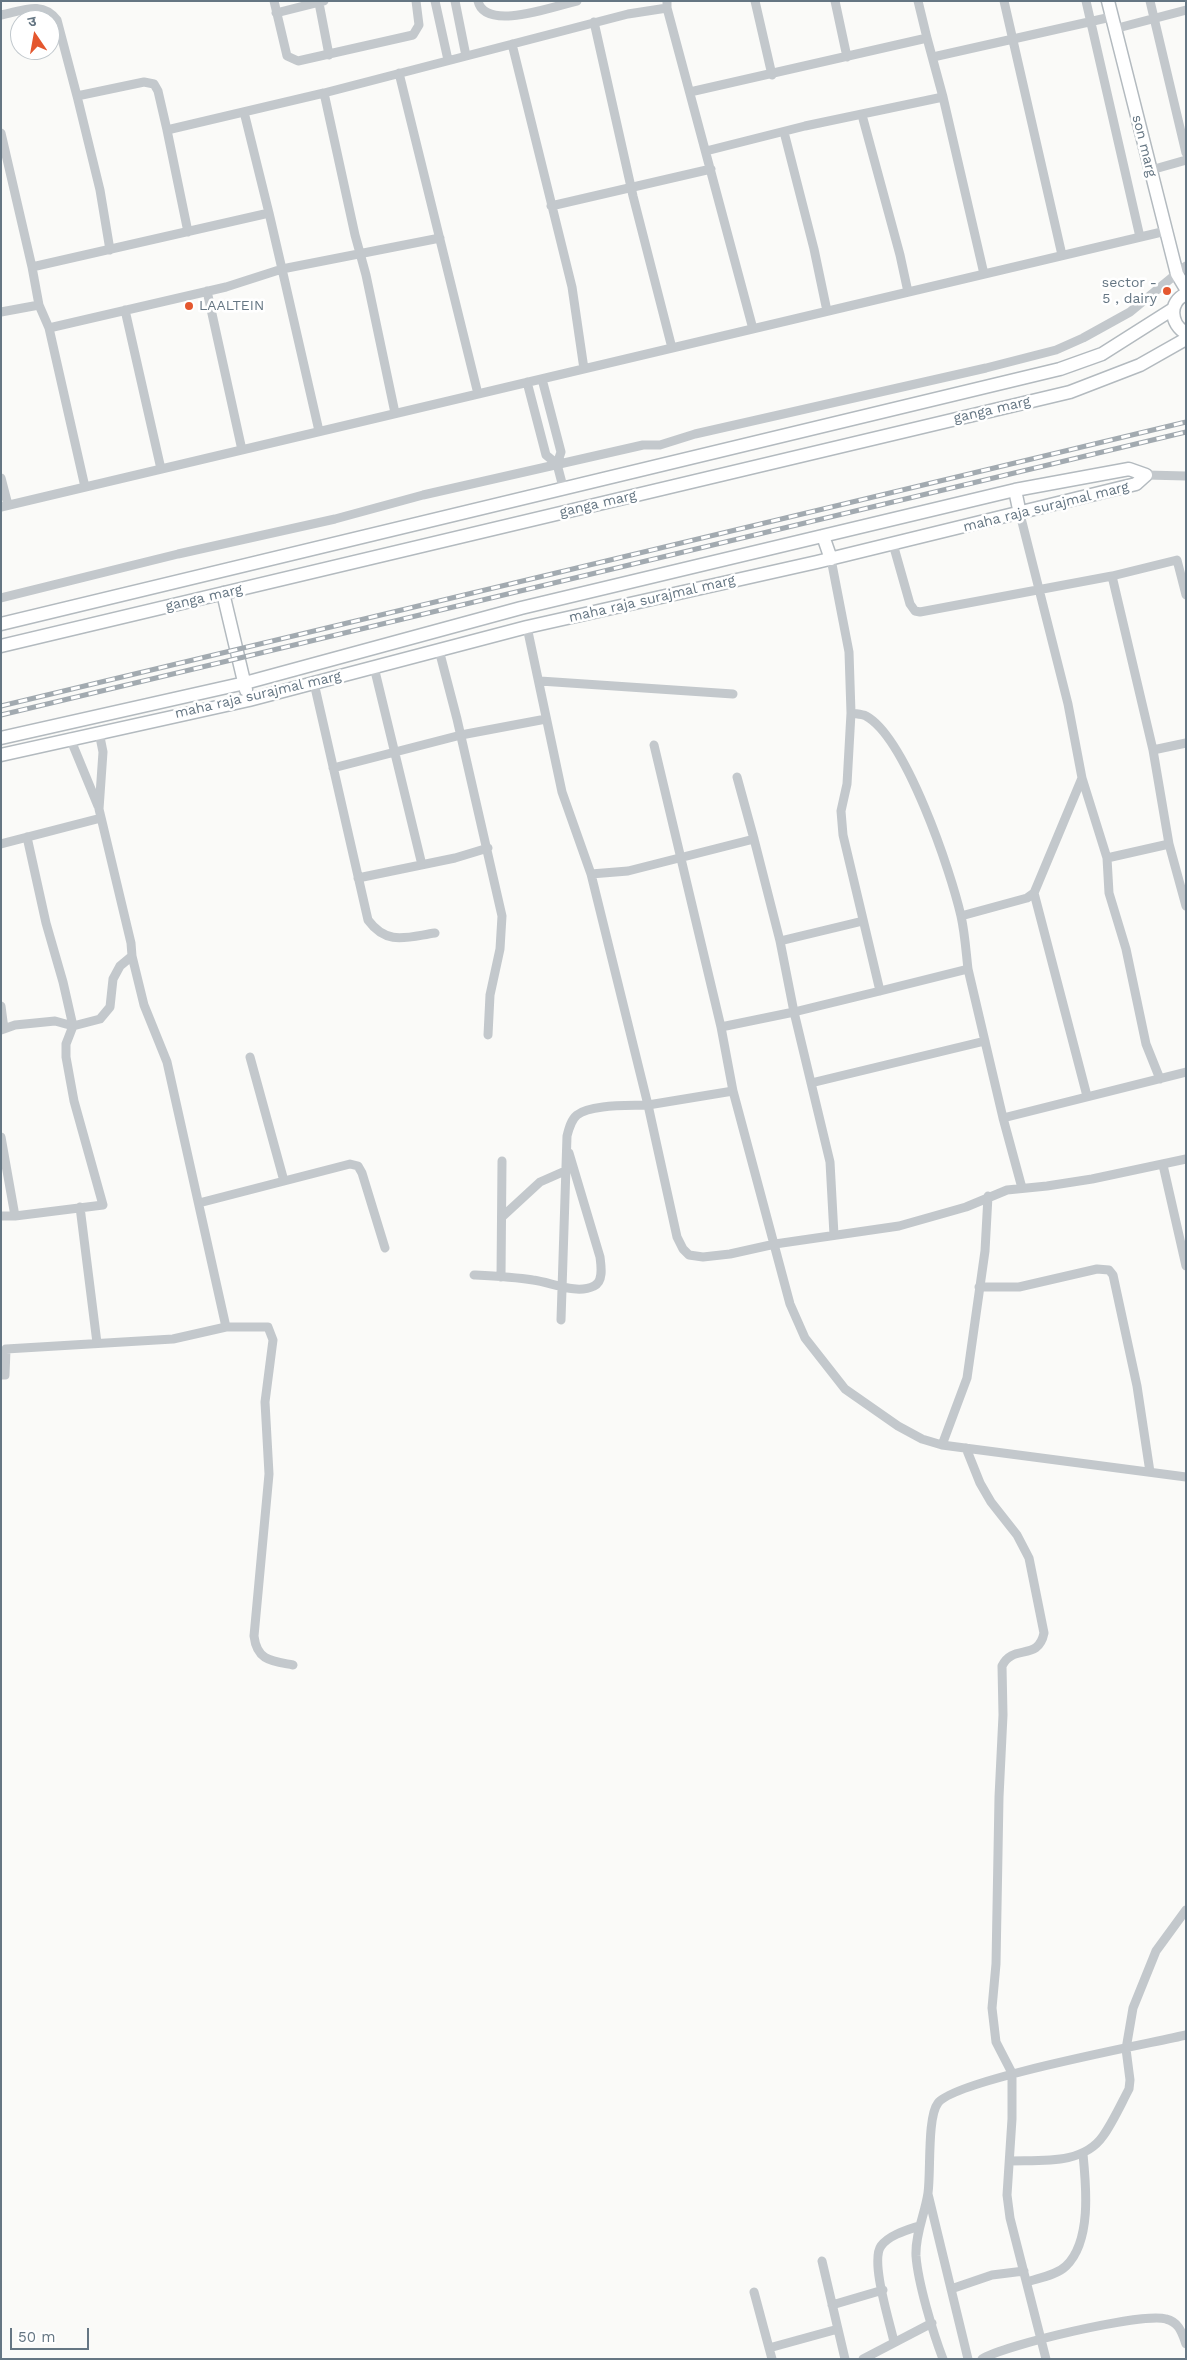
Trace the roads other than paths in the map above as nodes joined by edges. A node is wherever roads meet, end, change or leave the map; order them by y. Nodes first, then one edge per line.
1 (274, 1) edge
2 (416, 1) edge
3 (435, 1) edge
4 (455, 1) edge
5 (478, 1) edge
6 (577, 1) edge
7 (755, 1) edge
8 (835, 1) edge
9 (918, 1) edge
10 (1004, 1) edge
11 (1086, 1) edge
12 (1108, 1) edge
13 (1150, 1) edge
14 (322, 2) edge
15 (667, 4) edge
16 (1186, 10) edge
17 (276, 14) junction
18 (1, 15) edge
19 (1154, 18) junction
20 (1090, 21) junction
21 (594, 22) junction
22 (1113, 23) junction
23 (927, 38) junction
24 (1013, 38) junction
25 (512, 44) junction
26 (329, 55) junction
27 (466, 56) junction
28 (932, 57) junction
29 (846, 58) junction
30 (448, 60) junction
31 (399, 73) junction
32 (772, 75) junction
33 (690, 92) junction
34 (324, 94) junction
35 (77, 96) junction
36 (943, 97) junction
37 (244, 112) junction
38 (862, 115) junction
39 (167, 130) junction
40 (784, 132) junction
41 (1, 133) edge
42 (706, 151) junction
43 (1186, 153) edge
44 (1186, 160) edge
45 (711, 169) junction
46 (1150, 170) junction
47 (631, 187) junction
48 (551, 206) junction
49 (269, 213) junction
50 (1166, 231) junction
51 (188, 232) junction
52 (1140, 237) junction
53 (440, 238) junction
54 (110, 250) junction
55 (360, 252) junction
56 (1062, 256) junction
57 (32, 267) junction
58 (282, 269) junction
59 (1181, 270) edge
60 (984, 274) junction
61 (1186, 289) edge
62 (207, 291) junction
63 (908, 292) junction
64 (1186, 294) edge
65 (39, 305) junction
66 (1173, 309) junction
67 (125, 310) junction
68 (827, 311) junction
69 (1, 312) edge
70 (49, 328) junction
71 (753, 329) junction
72 (1186, 333) edge
73 (1186, 339) edge
74 (672, 348) junction
75 (584, 369) junction
76 (542, 378) junction
77 (527, 382) junction
78 (478, 394) junction
79 (395, 414) junction
80 (319, 431) junction
81 (242, 450) junction
82 (557, 464) junction
83 (161, 469) junction
84 (1146, 475) junction
85 (1186, 476) edge
86 (1, 478) edge
87 (85, 487) junction
88 (563, 487) junction
89 (1015, 490) junction
90 (5, 506) edge
91 (1020, 514) junction
92 (823, 536) junction
93 (893, 544) junction
94 (831, 559) junction
95 (1182, 559) edge
96 (1112, 576) junction
97 (1040, 590) junction
98 (222, 593) junction
99 (1186, 595) edge
100 (1, 598) edge
101 (521, 608) junction
102 (1, 624) edge
103 (527, 627) junction
104 (1, 646) edge
105 (439, 650) junction
106 (374, 667) junction
107 (540, 681) junction
108 (245, 683) junction
109 (314, 683) junction
110 (734, 694) dead end
111 (249, 700) junction
112 (851, 713) junction
113 (546, 719) junction
114 (99, 732) junction
115 (461, 735) junction
116 (1, 738) edge
117 (70, 738) junction
118 (1186, 743) edge
119 (654, 745) dead end
120 (1153, 750) junction
121 (395, 752) junction
122 (1, 755) edge
123 (333, 768) junction
124 (737, 777) dead end
125 (1082, 778) junction
126 (100, 813) junction
127 (27, 837) junction
128 (754, 839) junction
129 (1, 844) edge
130 (1170, 844) junction
131 (488, 848) junction
132 (680, 858) junction
133 (1107, 858) junction
134 (422, 865) junction
135 (591, 874) junction
136 (358, 878) junction
137 (1034, 892) junction
138 (1186, 906) edge
139 (961, 916) junction
140 (863, 921) junction
141 (435, 933) dead end
142 (780, 941) junction
143 (132, 956) junction
144 (968, 969) junction
145 (880, 991) junction
146 (1, 1006) edge
147 (794, 1012) junction
148 (73, 1026) junction
149 (721, 1027) junction
150 (3, 1029) edge
151 (488, 1035) dead end
152 (985, 1042) junction
153 (250, 1057) dead end
154 (1186, 1072) edge
155 (1160, 1079) junction
156 (811, 1083) junction
157 (733, 1091) junction
158 (1087, 1096) junction
159 (648, 1104) junction
160 (1004, 1118) junction
161 (1, 1137) edge
162 (566, 1144) junction
163 (1186, 1159) edge
164 (502, 1160) dead end
165 (1163, 1165) junction
166 (565, 1171) junction
167 (284, 1181) junction
168 (1022, 1188) junction
169 (988, 1196) junction
170 (199, 1203) junction
171 (80, 1208) junction
172 (1, 1216) edge
173 (15, 1216) junction
174 (502, 1217) junction
175 (834, 1235) junction
176 (775, 1244) junction
177 (385, 1248) dead end
178 (1186, 1266) edge
179 (474, 1275) dead end
180 (501, 1277) junction
181 (562, 1287) junction
182 (979, 1287) junction
183 (561, 1320) dead end
184 (226, 1327) junction
185 (97, 1344) junction
186 (1, 1375) edge
187 (942, 1445) junction
188 (966, 1448) junction
189 (1150, 1472) junction
190 (1186, 1477) edge
191 (293, 1665) dead end
192 (1186, 1910) edge
193 (1186, 2034) edge
194 (1126, 2049) junction
195 (1012, 2074) junction
196 (1083, 2154) junction
197 (1010, 2161) junction
198 (928, 2193) junction
199 (919, 2226) junction
200 (822, 2261) dead end
201 (1024, 2271) junction
202 (1027, 2282) junction
203 (950, 2289) junction
204 (883, 2290) junction
205 (754, 2292) dead end
206 (832, 2304) junction
207 (932, 2323) junction
208 (838, 2329) junction
209 (1042, 2340) junction
210 (894, 2342) junction
211 (1186, 2344) edge
212 (769, 2348) junction
213 (772, 2359) edge
214 (845, 2359) edge
215 (863, 2359) edge
216 (943, 2359) edge
217 (968, 2359) edge
218 (982, 2359) edge
219 (1046, 2359) edge

1 - 17 street
2 - 26 street
3 - 30 street
4 - 27 street
5 - 6 street
7 - 32 street
8 - 29 street
9 - 23 street
10 - 24 street
11 - 20 street
12 - 22 street, son marg
13 - 19 street
14 - 17 street
14 - 26 street
15 - 21 street
15 - 33 street
16 - 19 street
17 - 26 street
18 - 35 street
19 - 22 street
19 - 43 street
20 - 22 street
20 - 24 street
20 - 52 street
21 - 25 street
21 - 47 street
22 - 46 street, son marg
23 - 28 street
23 - 29 street
24 - 28 street
24 - 56 street
25 - 27 street
25 - 48 street
27 - 30 street
28 - 36 street
29 - 32 street
30 - 31 street
31 - 34 street
31 - 53 street
32 - 33 street
33 - 42 street
34 - 37 street
34 - 55 street
35 - 39 street
35 - 54 street
36 - 38 street
36 - 60 street
37 - 39 street
37 - 49 street
38 - 40 street
38 - 63 street
39 - 51 street
40 - 42 street
40 - 68 street
41 - 57 street
42 - 45 street
44 - 46 street
45 - 47 street
45 - 71 street
46 - 50 street, son marg
47 - 48 street
47 - 74 street
48 - 75 street
49 - 51 street
49 - 58 street
50 - 52 street
50 - 59 street, son marg
51 - 54 street
52 - 56 street
53 - 55 street
53 - 78 street
54 - 57 street
55 - 58 street
55 - 79 street
56 - 60 street
57 - 65 street
58 - 62 street
58 - 80 street
59 - 61 street, son marg
59 - 82 street
60 - 63 street
62 - 67 street
62 - 81 street
63 - 68 street
64 - 66 street, ganga marg
65 - 69 street
65 - 70 street
66 - 72 street
66 - 88 street, ganga marg
67 - 70 street
67 - 83 street
68 - 71 street
70 - 87 street
71 - 74 street
73 - 98 street, ganga marg
74 - 75 street
75 - 76 street
76 - 77 street
76 - 82 street
77 - 78 street
77 - 82 street
78 - 79 street
79 - 80 street
80 - 81 street
81 - 83 street
82 - 88 street
82 - 100 street
83 - 87 street
84 - 85 street
84 - 89 street, maha raja surajmal marg
84 - 91 street, maha raja surajmal marg
86 - 90 street
87 - 90 street
88 - 102 street, ganga marg
89 - 91 street
89 - 92 street, maha raja surajmal marg
91 - 93 street, maha raja surajmal marg
91 - 97 street
92 - 94 street
92 - 101 street, maha raja surajmal marg
93 - 94 street, maha raja surajmal marg
93 - 97 street
94 - 103 street, maha raja surajmal marg
94 - 112 street
95 - 96 street
95 - 99 street
96 - 97 street
96 - 120 street
97 - 125 street
98 - 104 street, ganga marg
98 - 108 street
101 - 103 street
101 - 108 street, maha raja surajmal marg
103 - 105 street, maha raja surajmal marg
103 - 107 street
105 - 106 street, maha raja surajmal marg
105 - 115 street
106 - 109 street, maha raja surajmal marg
106 - 121 street
107 - 110 street
107 - 113 street
108 - 111 street
108 - 116 street, maha raja surajmal marg
109 - 111 street, maha raja surajmal marg
109 - 123 street
111 - 114 street, maha raja surajmal marg
112 - 139 street
112 - 140 street
113 - 115 street
113 - 135 street
114 - 117 street, maha raja surajmal marg
114 - 126 street
115 - 121 street
115 - 131 street
117 - 122 street, maha raja surajmal marg
117 - 126 street
118 - 120 street
119 - 132 street
120 - 130 street
121 - 123 street
121 - 134 street
123 - 136 street
124 - 128 street
125 - 133 street
125 - 137 street
126 - 127 street
126 - 143 street
127 - 129 street
127 - 148 street
128 - 132 street
128 - 142 street
130 - 133 street
130 - 138 street
131 - 134 street
131 - 151 street
132 - 135 street
132 - 149 street
133 - 155 street
134 - 136 street
135 - 159 street
136 - 141 street
137 - 139 street
137 - 158 street
139 - 144 street
140 - 142 street
140 - 145 street
142 - 147 street
143 - 148 street
143 - 170 street
144 - 145 street
144 - 152 street
145 - 147 street
146 - 150 street
147 - 149 street
147 - 156 street
148 - 150 street
148 - 171 street
149 - 157 street
152 - 156 street
152 - 160 street
153 - 167 street
154 - 155 street
155 - 158 street
156 - 175 street
157 - 159 street
157 - 176 street
158 - 160 street
159 - 162 street
159 - 176 street
160 - 168 street
161 - 173 street
162 - 166 street
162 - 181 street
163 - 165 street
164 - 174 street
165 - 168 street
165 - 178 street
166 - 174 street
166 - 181 street
167 - 170 street
167 - 177 street
168 - 169 street
169 - 175 street
169 - 182 street
170 - 184 street
171 - 173 street
171 - 185 street
172 - 173 street
174 - 180 street
175 - 176 street
176 - 187 street
179 - 180 street
180 - 181 street
181 - 183 street
182 - 187 street
182 - 189 street
184 - 185 street
184 - 191 street
185 - 186 street
187 - 188 street
188 - 189 street
188 - 195 street
189 - 190 street
192 - 194 street
193 - 194 street
194 - 195 street
194 - 196 street
195 - 197 street
195 - 198 street
196 - 197 street
196 - 202 street
197 - 201 street
198 - 199 street
198 - 203 street
199 - 204 street
199 - 207 street
200 - 206 street
201 - 202 street
201 - 203 street
202 - 209 street
203 - 217 street
204 - 206 street
204 - 210 street
205 - 212 street
206 - 208 street
207 - 210 street
207 - 216 street
208 - 212 street
208 - 214 street
209 - 211 street
209 - 218 street
209 - 219 street
210 - 215 street
212 - 213 street

